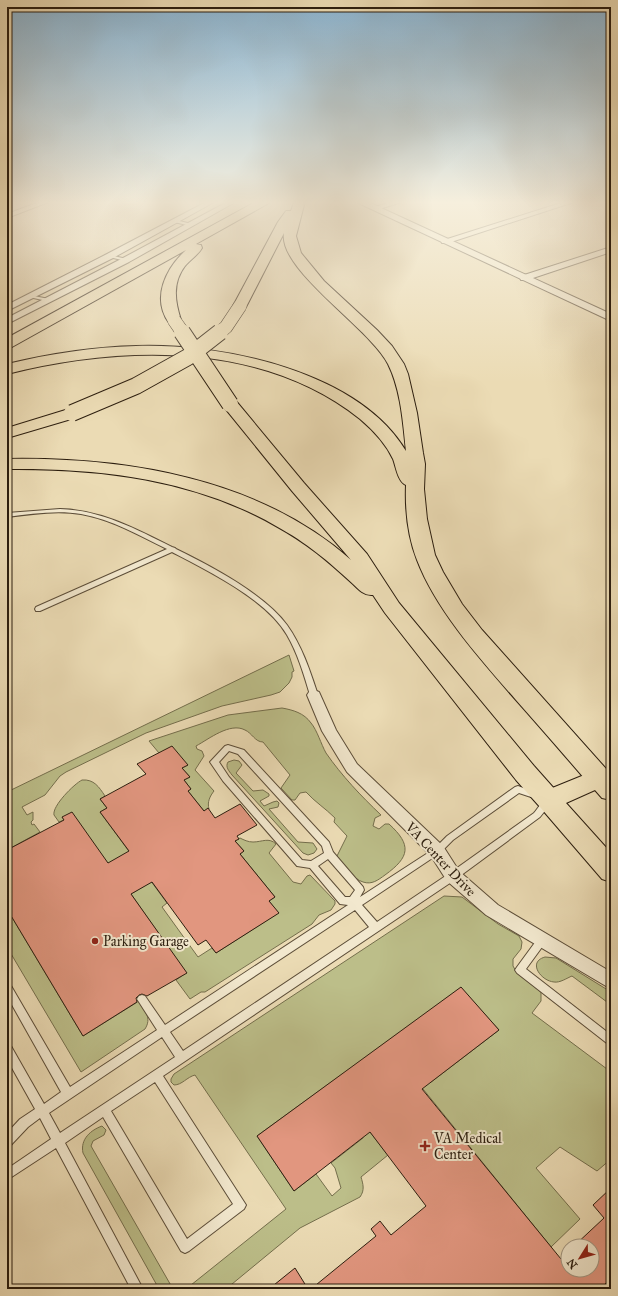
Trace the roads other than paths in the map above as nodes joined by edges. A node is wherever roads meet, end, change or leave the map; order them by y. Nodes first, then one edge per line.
1 (99, 261) edge
2 (123, 261) edge
3 (156, 261) edge
4 (182, 261) edge
5 (263, 261) edge
6 (300, 261) edge
7 (489, 261) edge
8 (513, 261) edge
9 (573, 261) edge
10 (538, 273) junction
11 (524, 278) junction
12 (560, 283) dead end
13 (31, 296) junction
14 (47, 300) junction
15 (7, 308) edge
16 (611, 318) edge
17 (7, 321) edge
18 (7, 344) edge
19 (7, 369) edge
20 (7, 433) edge
21 (7, 464) edge
22 (415, 493) junction
23 (7, 515) edge
24 (173, 549) junction
25 (38, 608) dead end
26 (392, 608) junction
27 (314, 694) joint
28 (605, 785) edge
29 (550, 800) junction
30 (437, 851) junction
31 (329, 854) junction
32 (312, 865) junction
33 (611, 871) edge
34 (453, 876) junction
35 (354, 903) junction
36 (376, 928) junction
37 (542, 940) junction
38 (611, 981) edge
39 (7, 987) edge
40 (142, 999) dead end
41 (164, 1032) junction
42 (611, 1041) edge
43 (7, 1050) edge
44 (182, 1058) junction
45 (156, 1075) junction
46 (68, 1094) junction
47 (105, 1110) junction
48 (42, 1111) junction
49 (7, 1141) edge
50 (57, 1141) junction
51 (7, 1175) edge
52 (137, 1289) edge

1 - 13 street
2 - 14 street
3 - 18 highway
4 - 26 highway, bridge
5 - 20 highway, bridge
6 - 22 highway
7 - 11 street
8 - 10 street
9 - 10 street
10 - 11 street
10 - 12 street
11 - 16 street
13 - 14 lane
13 - 15 street
14 - 17 street
19 - 22 highway
21 - 26 highway
22 - 28 highway
23 - 24 lane
24 - 25 lane
24 - 27 lane
26 - 29 highway
27 - 30 street, VA Center Drive
28 - 29 main road
29 - 30 lane
29 - 33 main road
29 - 34 lane
30 - 34 street, VA Center Drive
30 - 35 lane
31 - 32 lane
31 - 32 lane
31 - 35 lane
32 - 35 lane
34 - 36 lane
34 - 37 street, VA Center Drive
35 - 36 lane
35 - 41 lane
36 - 44 lane
37 - 38 street, VA Center Drive
37 - 42 lane
39 - 46 lane
40 - 41 lane
41 - 44 lane
41 - 46 lane
43 - 48 lane
44 - 45 lane
45 - 47 lane
45 - 47 lane
46 - 48 lane
47 - 50 lane
48 - 49 lane
48 - 50 lane
50 - 51 lane
50 - 52 lane

